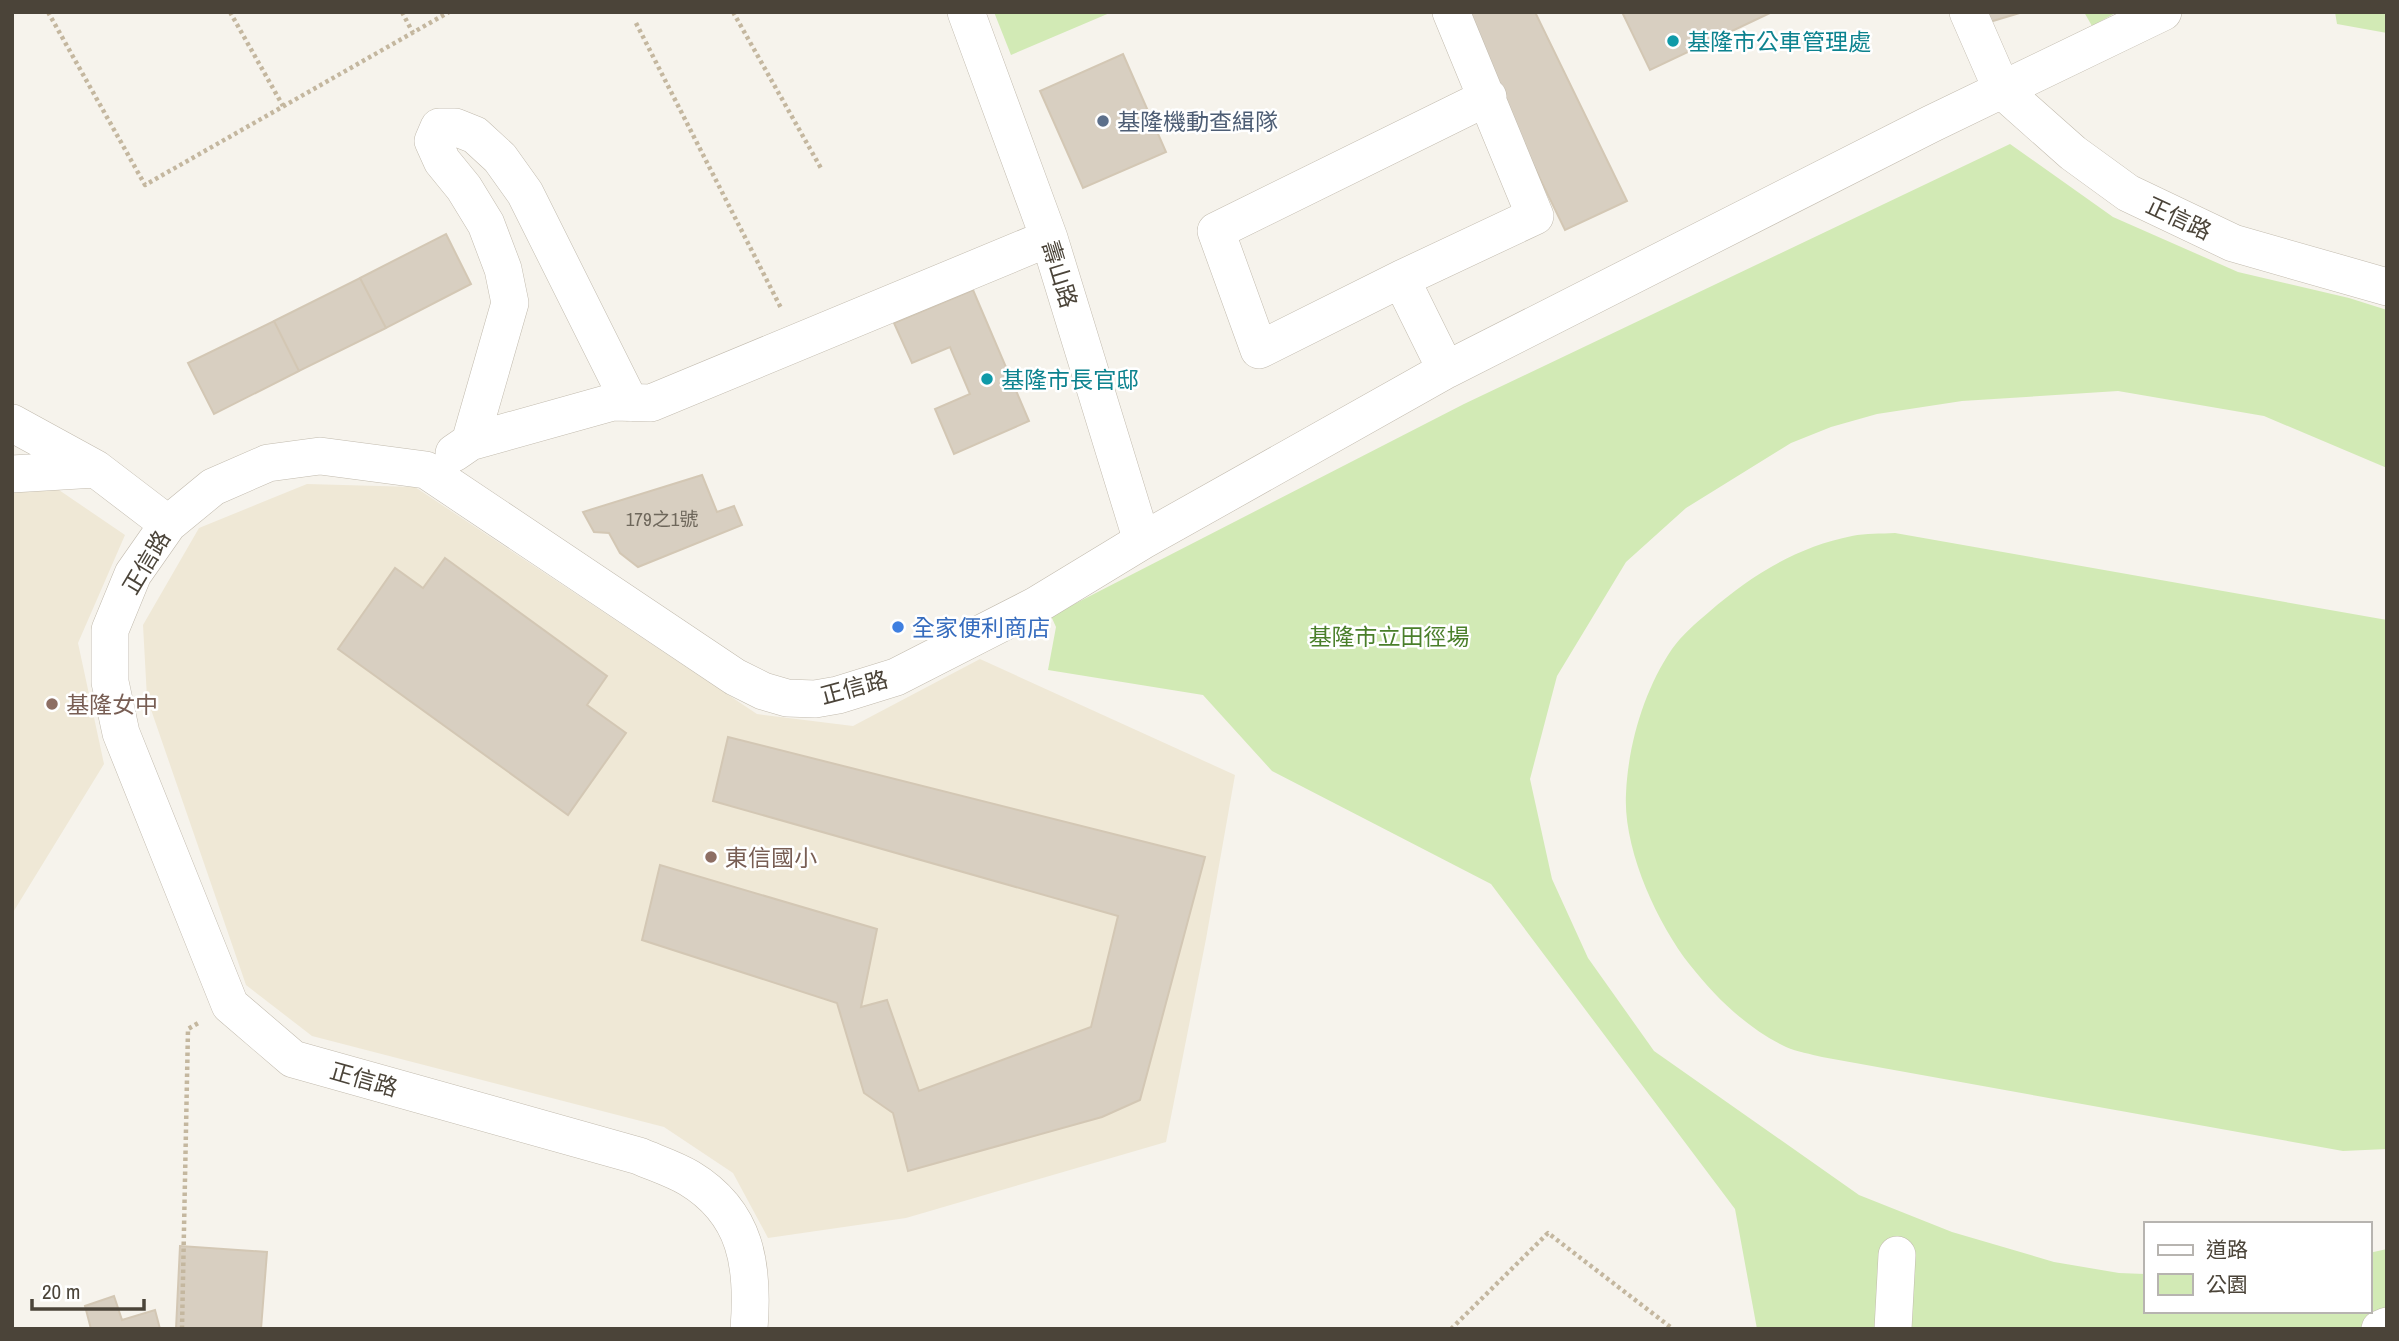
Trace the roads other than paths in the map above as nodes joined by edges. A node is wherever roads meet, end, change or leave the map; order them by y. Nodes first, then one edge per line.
1 (966, 12) edge
2 (1451, 12) edge
3 (1968, 12) edge
4 (2163, 12) edge
5 (2002, 90) junction
6 (1488, 97) junction
7 (1049, 238) junction
8 (1401, 279) junction
9 (2387, 287) edge
10 (1446, 370) junction
11 (630, 403) junction
12 (12, 423) edge
13 (470, 442) junction
14 (96, 469) junction
15 (426, 470) junction
16 (12, 474) edge
17 (168, 524) junction
18 (1142, 541) junction
19 (1897, 1255) dead end
20 (2387, 1326) edge
21 (749, 1329) edge
22 (1893, 1329) edge
23 (2380, 1329) edge

1 - 7 street, 壽山路
2 - 6 street
3 - 5 street
4 - 5 street, 正信路
5 - 9 street, 正信路
5 - 10 street, 正信路
6 - 8 street
6 - 8 street
7 - 11 street
7 - 18 street, 壽山路
8 - 10 street
10 - 18 street, 正信路
11 - 13 street
11 - 13 street
12 - 14 street
13 - 15 street
14 - 16 street
14 - 17 street
15 - 17 street, 正信路
15 - 18 street, 正信路
17 - 21 street, 正信路
19 - 22 street
20 - 23 street

